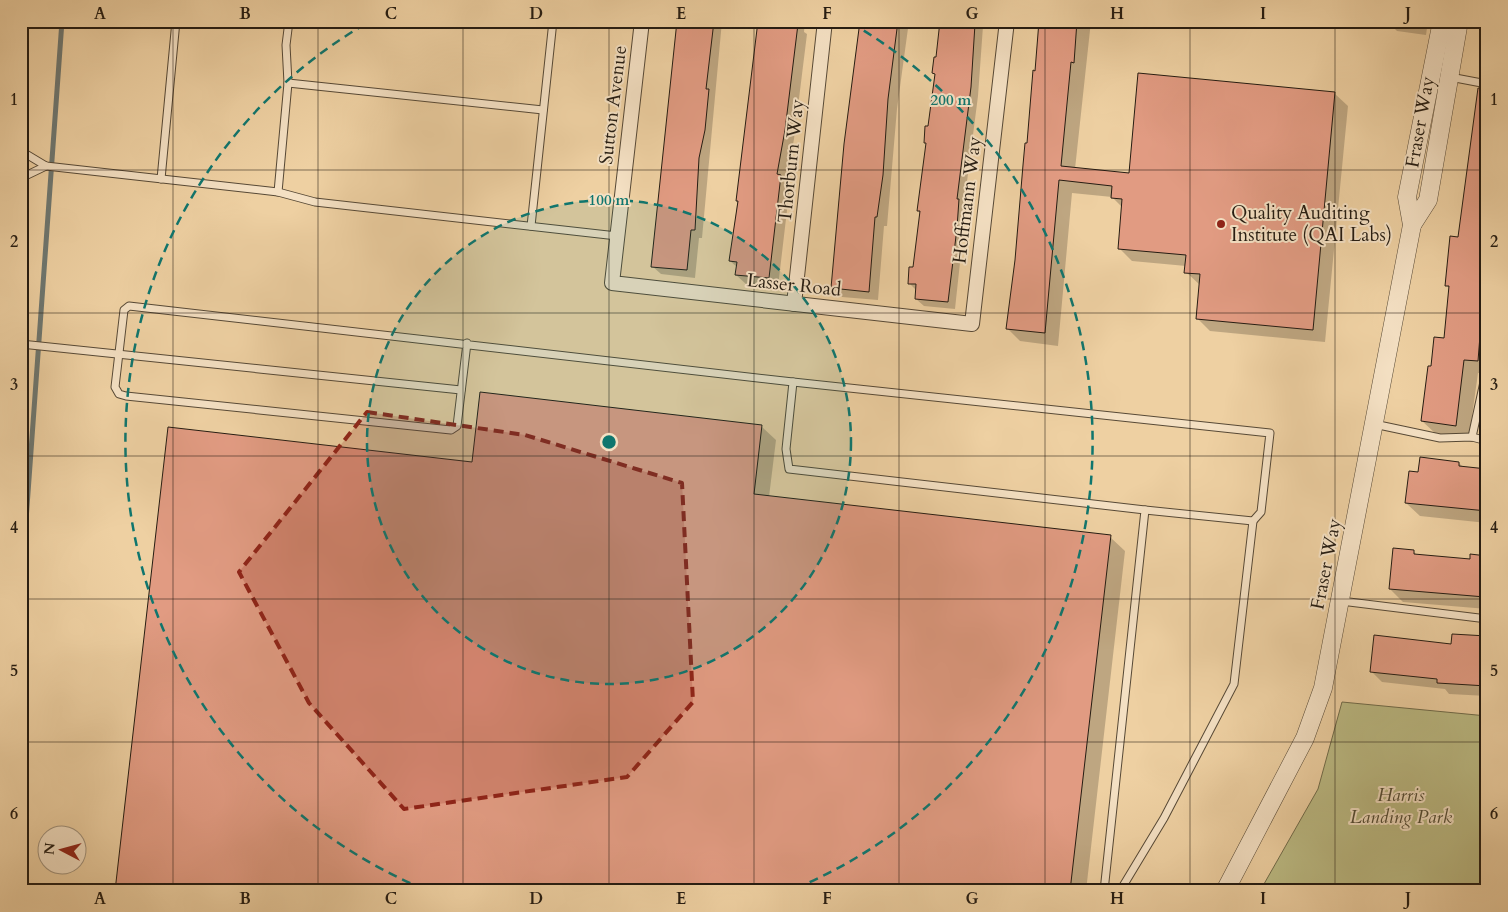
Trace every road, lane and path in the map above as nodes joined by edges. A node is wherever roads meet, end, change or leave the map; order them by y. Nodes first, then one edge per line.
1 (176, 21) edge
2 (288, 21) edge
3 (553, 21) edge
4 (642, 21) edge
5 (825, 21) edge
6 (1007, 21) edge
7 (1442, 21) edge
8 (1459, 21) edge
9 (1431, 74) junction
10 (1449, 77) junction
11 (288, 83) junction
12 (1487, 84) edge
13 (543, 110) junction
14 (21, 151) edge
15 (46, 166) junction
16 (21, 178) edge
17 (162, 179) junction
18 (278, 192) junction
19 (1412, 225) junction
20 (531, 226) junction
21 (617, 236) junction
22 (612, 283) joint
23 (794, 304) junction
24 (972, 324) joint
25 (467, 343) junction
26 (23, 344) edge
27 (117, 353) junction
28 (1487, 368) edge
29 (794, 382) junction
30 (461, 390) junction
31 (1374, 424) junction
32 (1472, 437) junction
33 (1487, 441) edge
34 (1145, 510) junction
35 (1252, 522) junction
36 (1340, 601) junction
37 (1487, 619) edge
38 (1104, 891) edge
39 (1120, 891) edge
40 (1225, 891) edge

1 - 17 lane
2 - 11 lane
3 - 13 lane
4 - 21 street, Sutton Avenue
5 - 23 street, Thorburn Way
6 - 24 street, Hoffmann Way
7 - 9 street, Fraser Way
8 - 10 street, Fraser Way
9 - 10 lane
9 - 19 street, Fraser Way
10 - 12 lane
10 - 19 street, Fraser Way
11 - 13 lane
11 - 18 lane
13 - 20 lane
14 - 15 lane
15 - 16 lane
15 - 17 lane
17 - 18 lane
18 - 20 lane
19 - 31 street, Fraser Way
20 - 21 lane
21 - 22 street, Sutton Avenue
22 - 23 street, Lasser Road
23 - 24 street, Lasser Road
25 - 27 lane
25 - 29 lane
25 - 30 lane
26 - 27 lane
27 - 30 lane
27 - 30 lane
28 - 32 lane
29 - 34 lane
29 - 35 lane
31 - 32 lane
31 - 36 street, Fraser Way
32 - 33 lane
34 - 35 lane
34 - 38 lane
35 - 39 lane
36 - 37 lane
36 - 40 street, Fraser Way

